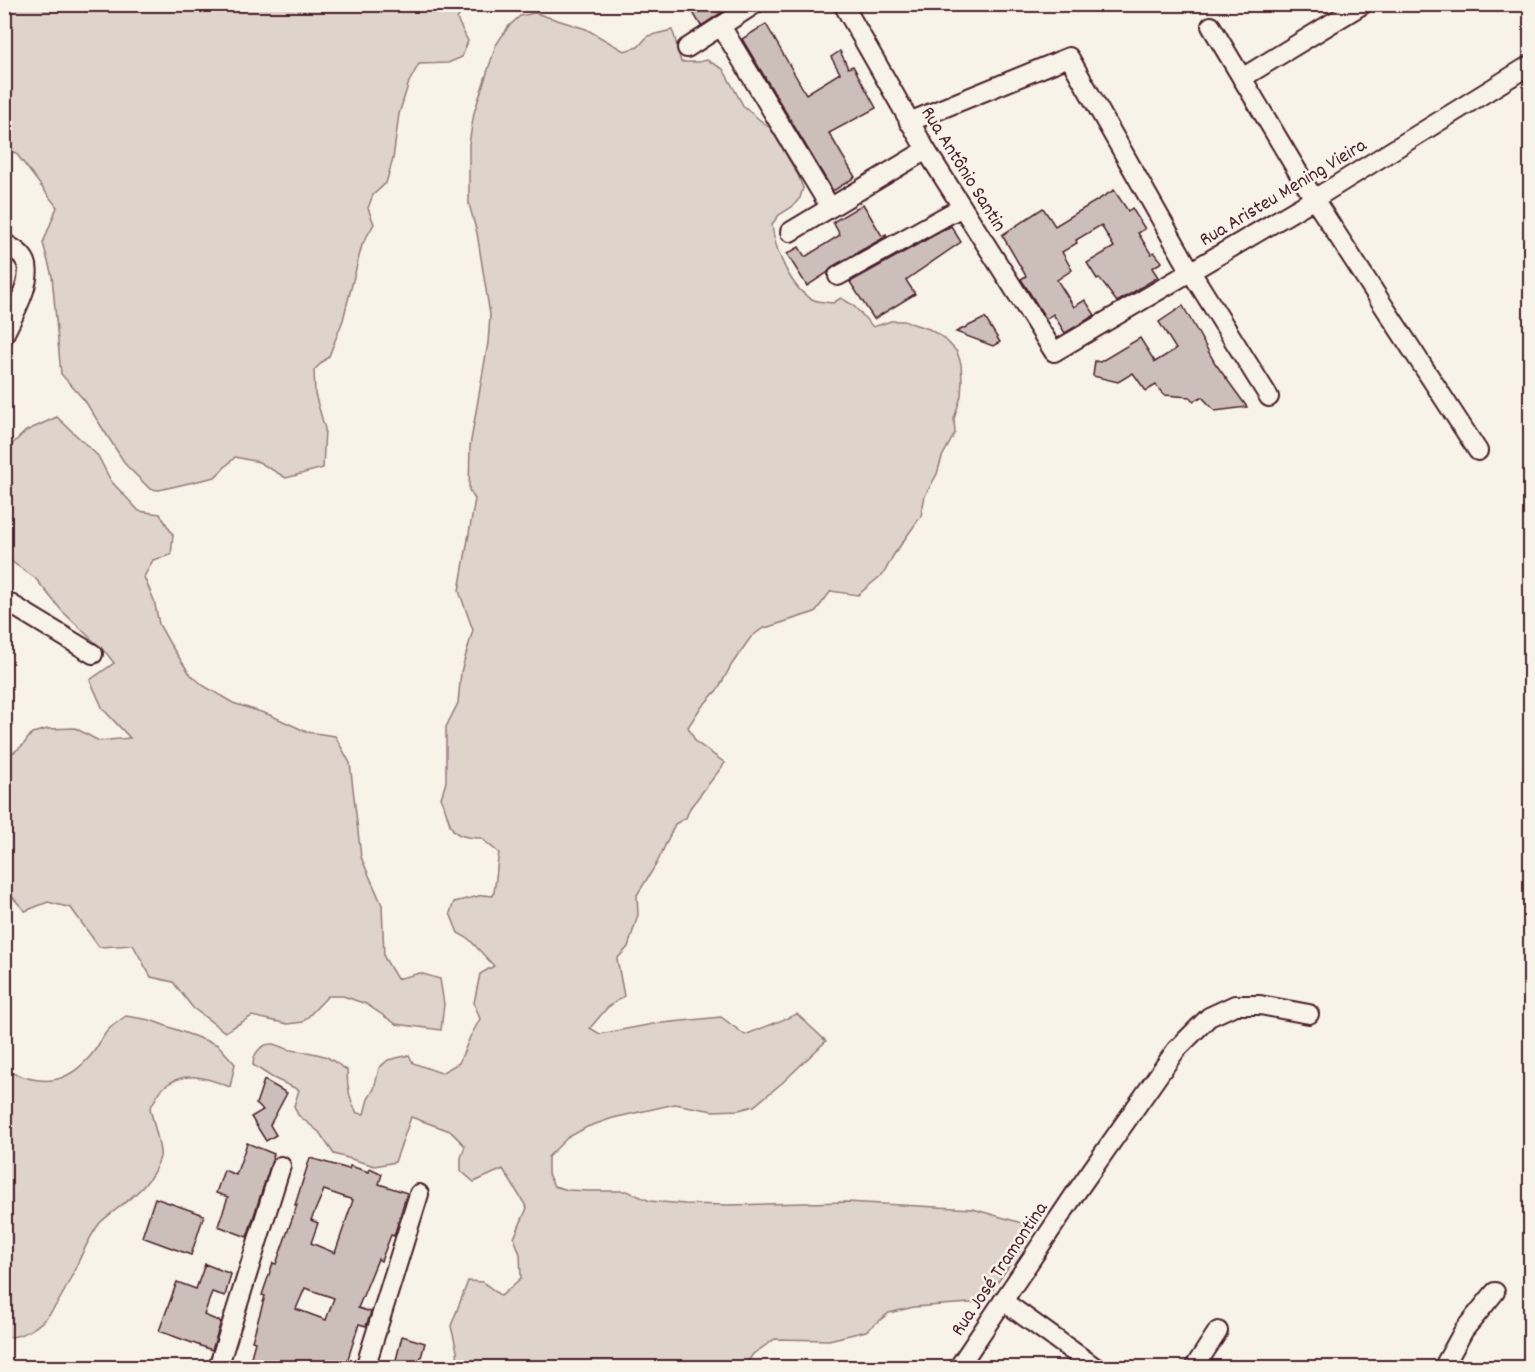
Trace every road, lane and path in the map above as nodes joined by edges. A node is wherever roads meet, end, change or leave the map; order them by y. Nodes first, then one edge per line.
1 (755, 4) edge
2 (843, 4) edge
3 (1363, 4) edge
4 (721, 26) junction
5 (1211, 26) dead end
6 (687, 48) dead end
7 (1530, 65) edge
8 (1242, 78) junction
9 (909, 122) junction
10 (926, 150) junction
11 (1314, 200) junction
12 (830, 207) junction
13 (962, 207) junction
14 (790, 232) dead end
15 (4, 243) edge
16 (1191, 272) junction
17 (838, 276) dead end
18 (4, 335) edge
19 (1054, 352) joint
20 (1269, 397) dead end
21 (1478, 451) dead end
22 (4, 600) edge
23 (93, 654) dead end
24 (1310, 1014) dead end
25 (281, 1166) dead end
26 (419, 1194) dead end
27 (1495, 1292) dead end
28 (1003, 1301) junction
29 (1218, 1331) dead end
30 (218, 1368) edge
31 (365, 1368) edge
32 (958, 1368) edge
33 (1096, 1368) edge
34 (1194, 1368) edge
35 (1443, 1368) edge

1 - 4 street
2 - 9 street, Rua Antônio Santin
3 - 8 street
4 - 6 street
4 - 12 street
5 - 8 street
7 - 11 street, Rua Aristeu Mening Vieira
8 - 11 street
9 - 10 street, Rua Antônio Santin
9 - 16 street
10 - 12 street
10 - 13 street, Rua Antônio Santin
11 - 16 street, Rua Aristeu Mening Vieira
11 - 21 street
12 - 14 street
13 - 17 street
13 - 19 street, Rua Antônio Santin
15 - 18 street
16 - 19 street, Rua Aristeu Mening Vieira
16 - 20 street
22 - 23 street
24 - 28 street, Rua José Tramontina
25 - 30 street
26 - 31 street
27 - 35 street
28 - 32 street, Rua José Tramontina
28 - 33 street
29 - 34 street

